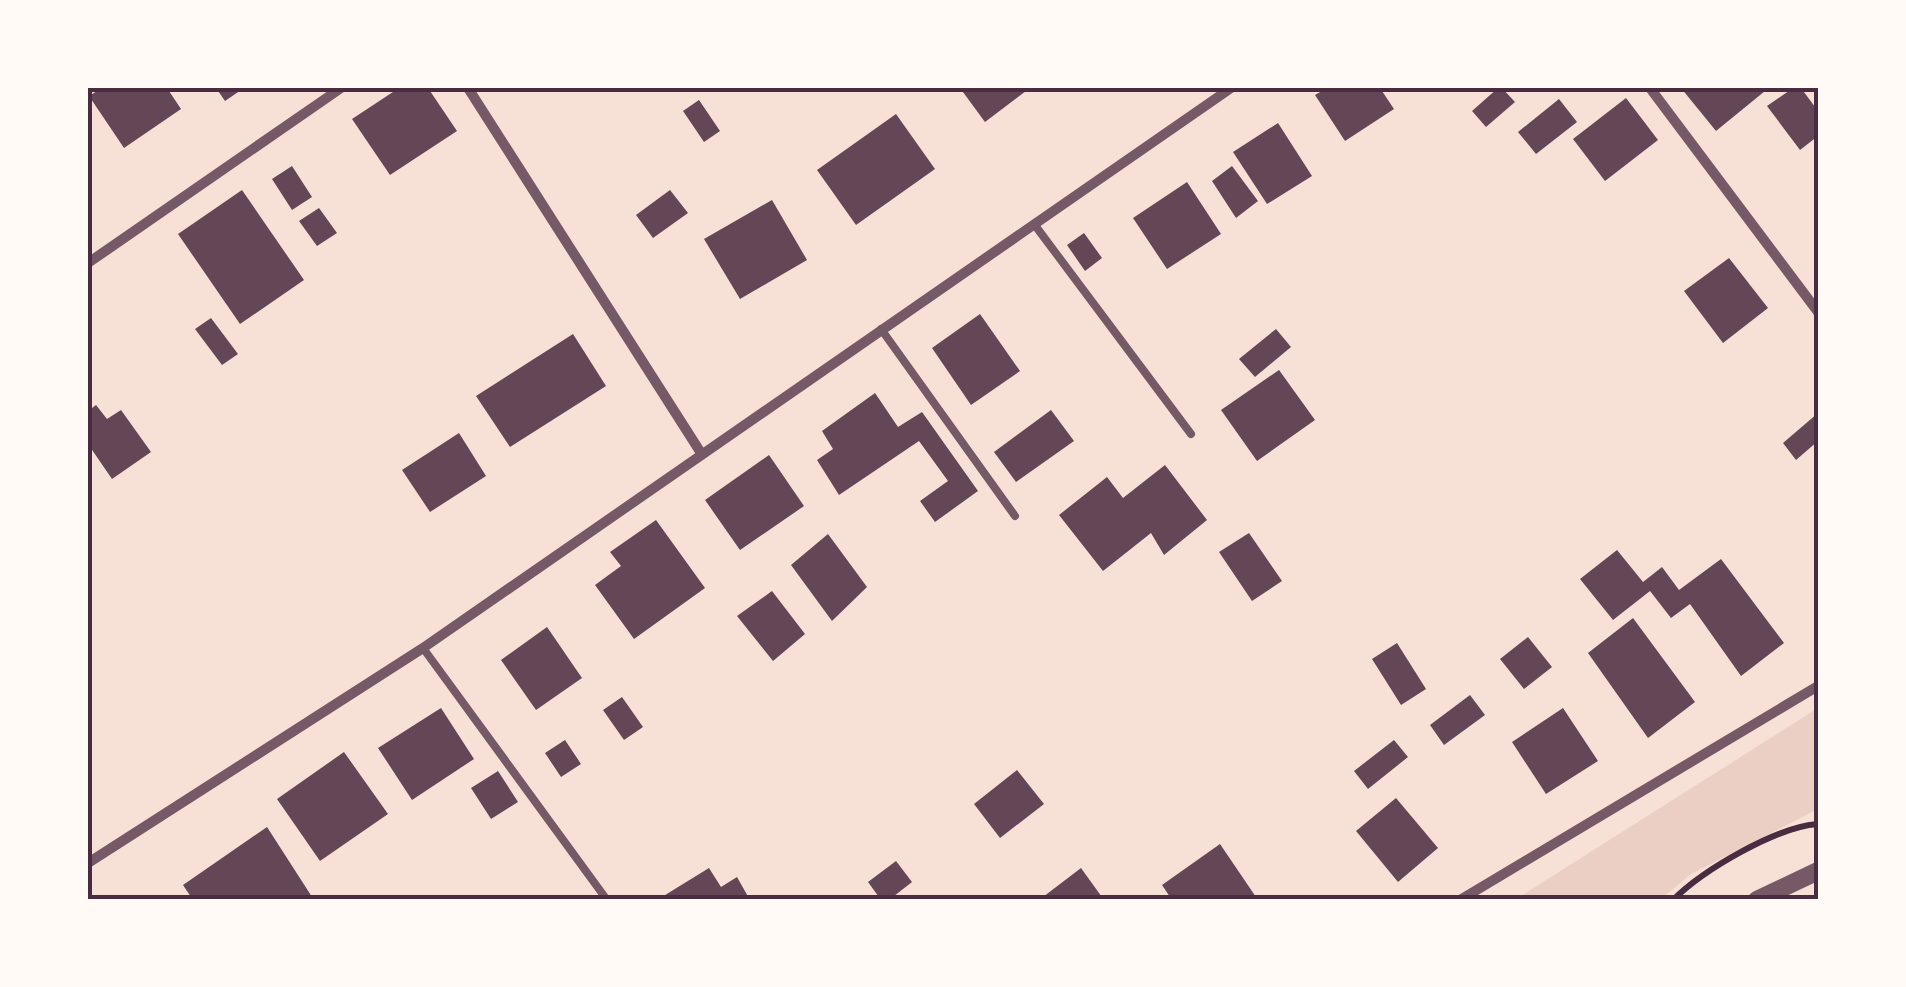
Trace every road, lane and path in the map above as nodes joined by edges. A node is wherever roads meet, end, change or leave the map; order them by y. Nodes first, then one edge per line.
1 (341, 88) edge
2 (468, 88) edge
3 (1231, 88) edge
4 (1650, 88) edge
5 (1034, 224) junction
6 (88, 263) edge
7 (1818, 312) edge
8 (880, 330) junction
9 (1191, 434) dead end
10 (701, 453) junction
11 (1015, 516) dead end
12 (423, 648) junction
13 (1818, 686) edge
14 (1818, 821) edge
15 (88, 862) edge
16 (1818, 870) edge
17 (607, 900) edge
18 (1460, 900) edge
19 (1673, 900) edge
20 (1757, 900) edge

1 - 6 street
2 - 10 street
3 - 5 street
4 - 7 street
5 - 8 street
5 - 9 lane
8 - 10 street
8 - 11 lane
10 - 12 street
12 - 15 street
12 - 17 lane
13 - 18 street
14 - 19 path
16 - 20 street

